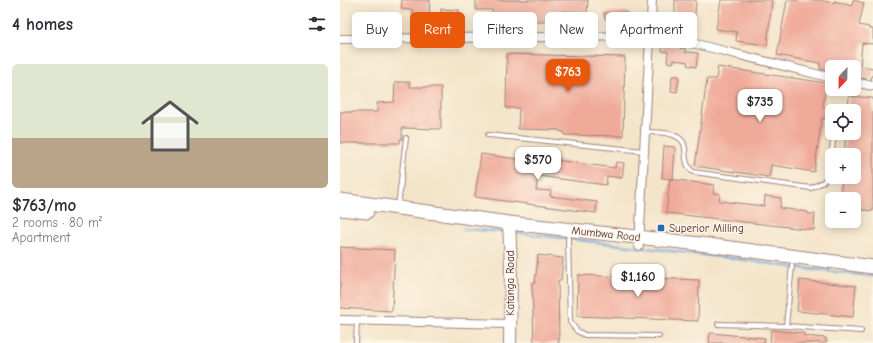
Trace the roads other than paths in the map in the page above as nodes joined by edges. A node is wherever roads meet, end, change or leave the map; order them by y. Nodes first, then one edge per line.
1 (652, 0) edge
2 (651, 12) edge
3 (606, 36) edge
4 (340, 39) edge
5 (697, 44) edge
6 (649, 48) edge
7 (825, 76) edge
8 (861, 83) edge
9 (873, 86) edge
10 (645, 132) junction
11 (488, 135) dead end
12 (406, 138) dead end
13 (833, 140) edge
14 (644, 151) junction
15 (340, 200) edge
16 (398, 207) junction
17 (340, 209) edge
18 (509, 227) junction
19 (568, 238) junction
20 (640, 242) junction
21 (792, 265) junction
22 (873, 267) edge
23 (873, 274) edge
24 (340, 320) edge
25 (357, 320) junction
26 (510, 324) junction
27 (718, 324) dead end
28 (786, 326) junction
29 (861, 331) dead end
30 (659, 336) dead end
31 (356, 343) edge
32 (510, 343) edge

1 - 2 street
3 - 4 street
5 - 7 street
6 - 10 street
8 - 9 street
10 - 13 lane
10 - 14 street
11 - 14 lane
12 - 16 lane
14 - 20 street
15 - 16 main road, Mumbwa Road
16 - 18 main road, Mumbwa Road
17 - 18 main road, Mumbwa Road
18 - 19 main road, Mumbwa Road
18 - 20 main road, Mumbwa Road
18 - 26 street, Katanga Road
19 - 20 main road, Mumbwa Road
19 - 30 lane
20 - 21 main road, Mumbwa Road
20 - 22 main road, Mumbwa Road
21 - 23 main road, Mumbwa Road
21 - 28 lane
24 - 25 street
25 - 26 street
25 - 31 lane
26 - 32 street, Katanga Road
27 - 28 lane
28 - 29 lane

